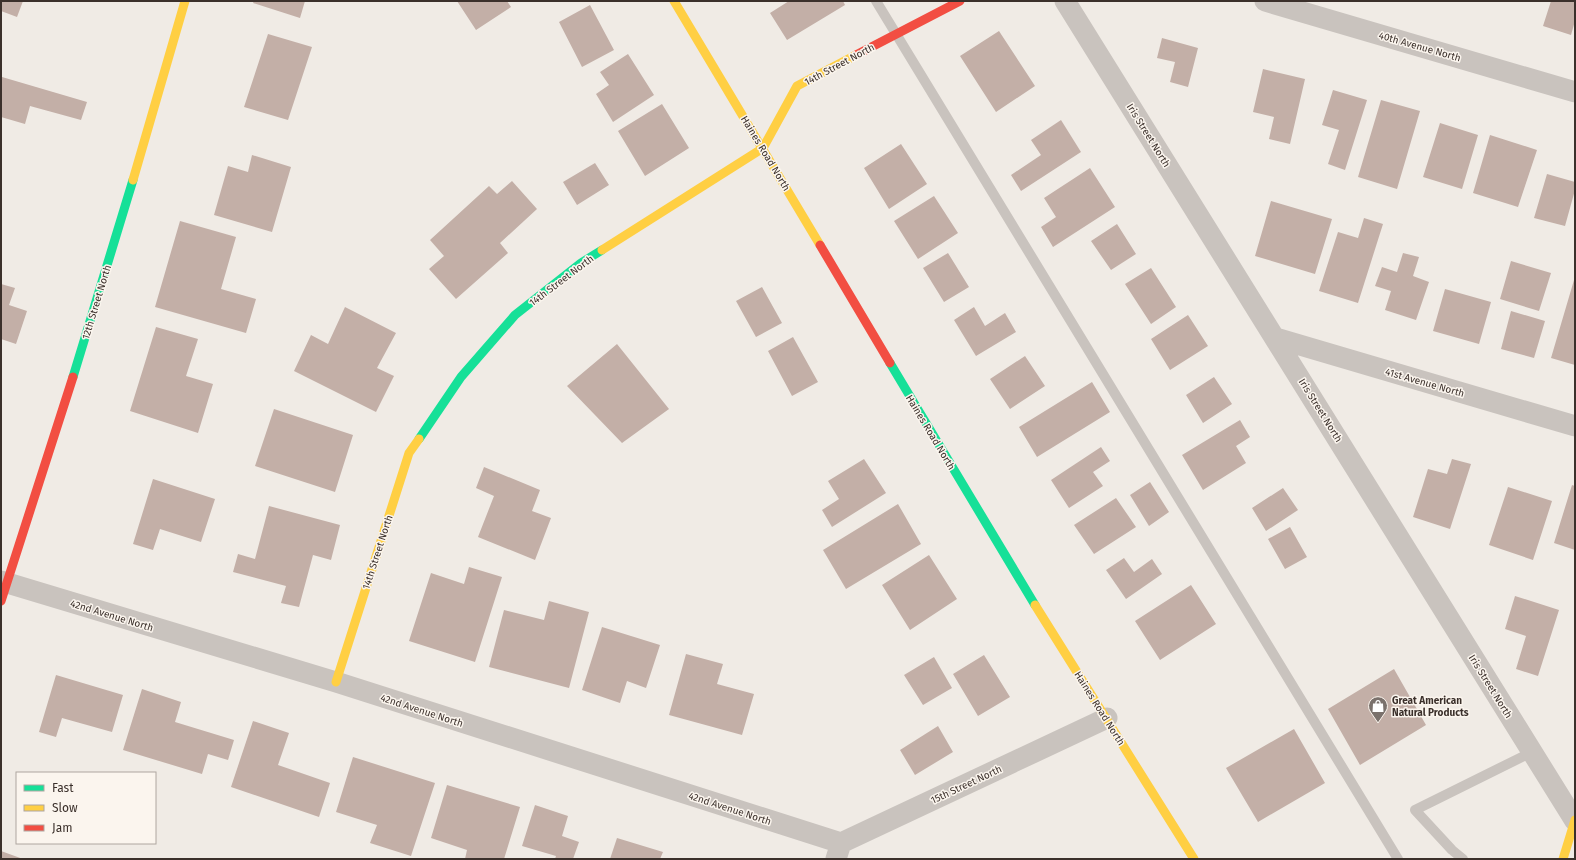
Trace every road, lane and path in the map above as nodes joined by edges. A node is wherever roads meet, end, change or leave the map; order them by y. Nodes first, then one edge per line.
1 (184, 1) edge
2 (674, 1) edge
3 (876, 1) edge
4 (960, 1) edge
5 (1065, 1) edge
6 (1265, 1) edge
7 (896, 35) junction
8 (1575, 92) edge
9 (763, 148) junction
10 (1276, 338) junction
11 (1575, 426) edge
12 (3, 588) edge
13 (336, 682) junction
14 (1107, 718) junction
15 (1532, 752) junction
16 (1575, 820) edge
17 (838, 851) edge
18 (1568, 855) edge
19 (1194, 859) edge
20 (1398, 859) edge
21 (1463, 859) edge

1 - 12 street, 12th Street North
2 - 9 street, Haines Road North
3 - 7 lane
4 - 7 street, 14th Street North
5 - 10 street, Iris Street North
6 - 8 street, 40th Avenue North
7 - 9 street, 14th Street North
7 - 20 lane
9 - 13 street, 14th Street North
9 - 14 street, Haines Road North
10 - 11 street, 41st Avenue North
10 - 15 street, Iris Street North
12 - 13 street, 42nd Avenue North
13 - 17 street, 42nd Avenue North
14 - 17 street, 15th Street North
14 - 19 street, Haines Road North
15 - 16 street, Iris Street North
15 - 21 lane
16 - 18 street

